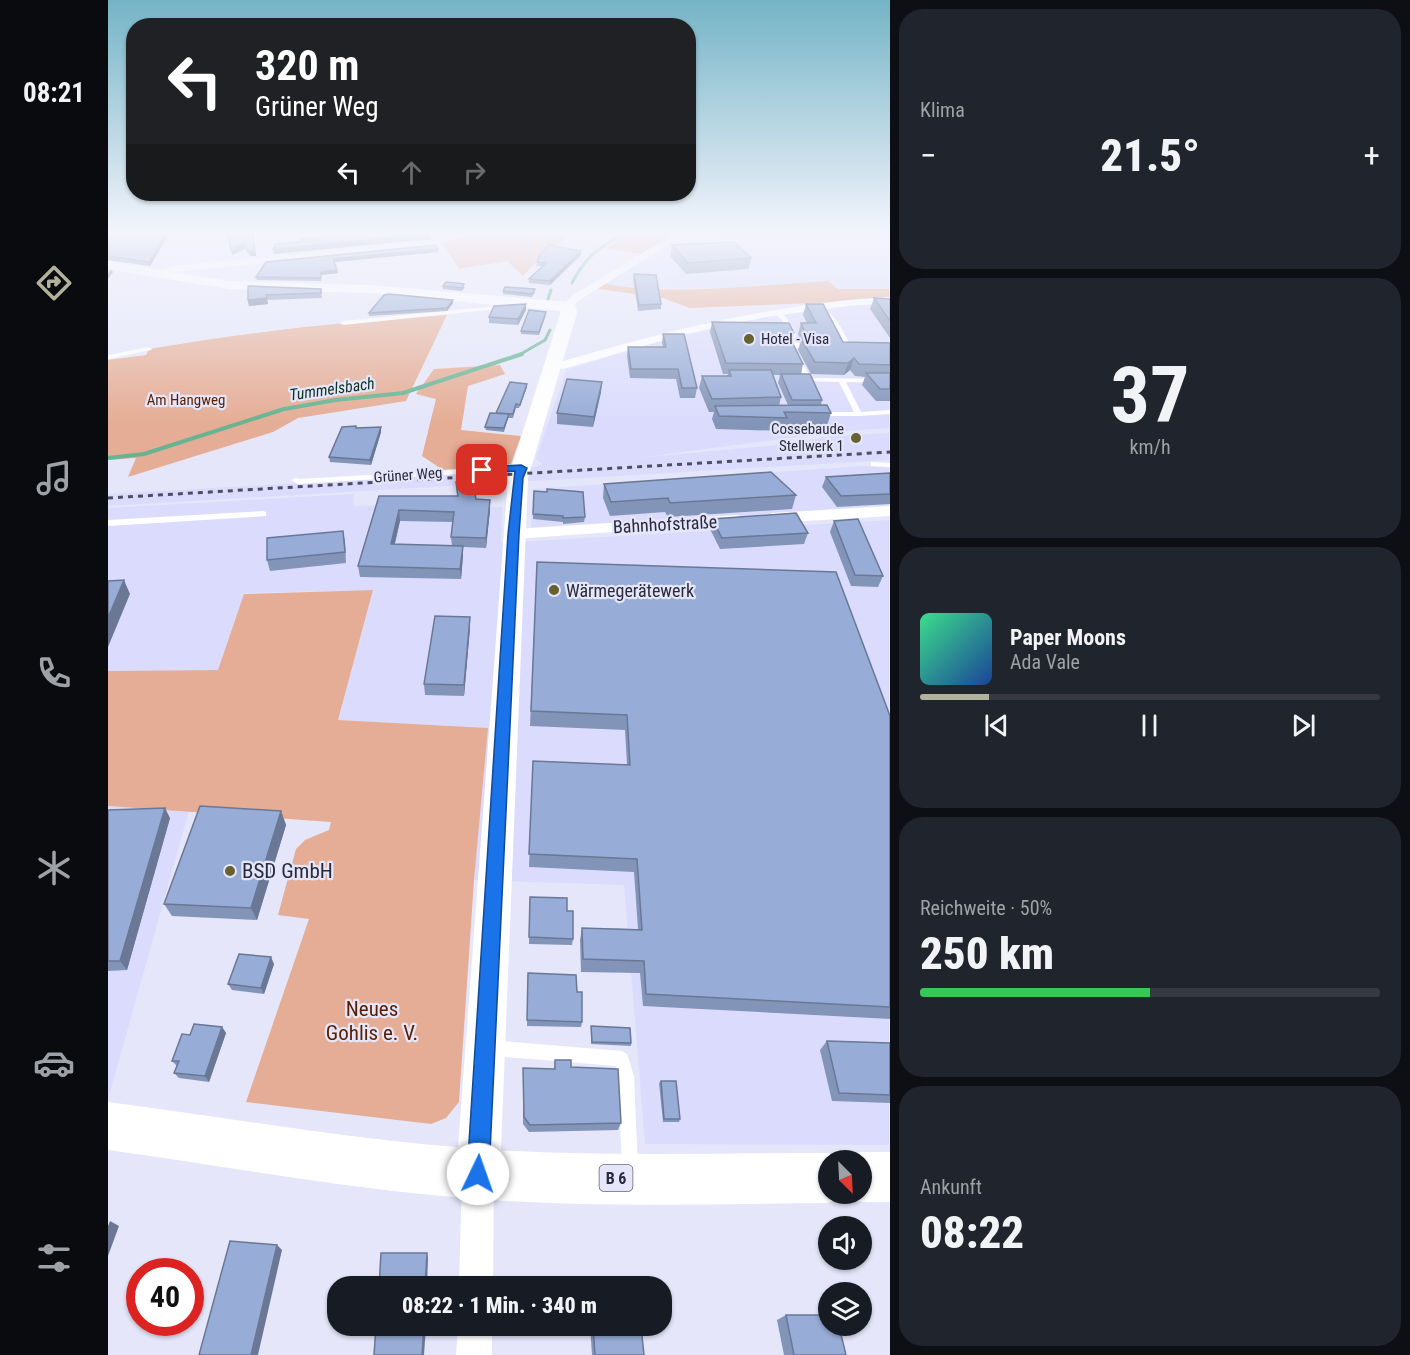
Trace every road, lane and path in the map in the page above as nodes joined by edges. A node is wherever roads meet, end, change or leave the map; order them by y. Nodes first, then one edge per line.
1 (443, 296) edge
2 (579, 296) edge
3 (890, 300) edge
4 (870, 302) junction
5 (524, 303) junction
6 (568, 307) junction
7 (815, 307) junction
8 (890, 307) edge
9 (776, 312) junction
10 (343, 323) dead end
11 (848, 346) edge
12 (148, 349) dead end
13 (108, 357) edge
14 (553, 364) junction
15 (799, 380) edge
16 (809, 380) junction
17 (841, 380) junction
18 (890, 381) edge
19 (890, 412) edge
20 (859, 414) junction
21 (807, 415) edge
22 (874, 464) dead end
23 (890, 465) edge
24 (521, 468) junction
25 (295, 480) dead end
26 (890, 511) edge
27 (263, 514) dead end
28 (108, 524) edge
29 (513, 534) junction
30 (485, 1047) junction
31 (108, 1126) edge
32 (478, 1174) junction
33 (872, 1177) edge
34 (890, 1177) edge
35 (631, 1178) junction
36 (818, 1178) edge
37 (476, 1276) edge
38 (475, 1336) edge
39 (474, 1355) edge

1 - 5 street
2 - 6 street
3 - 4 street
4 - 7 street
4 - 8 lane
5 - 6 street
5 - 10 lane
6 - 14 street
7 - 9 street
7 - 11 lane
9 - 14 street
9 - 16 lane
12 - 13 lane
14 - 24 street
15 - 16 lane
16 - 17 lane
17 - 18 lane
17 - 20 lane
19 - 20 lane
20 - 21 lane
22 - 23 lane
24 - 25 lane, Grüner Weg
24 - 29 street
26 - 29 street, Bahnhofstraße
27 - 28 lane
29 - 30 street
30 - 32 street
30 - 35 lane
31 - 32 main road, B 6
32 - 35 main road, B 6
32 - 37 street
33 - 34 main road
35 - 36 main road, B 6
38 - 39 street

